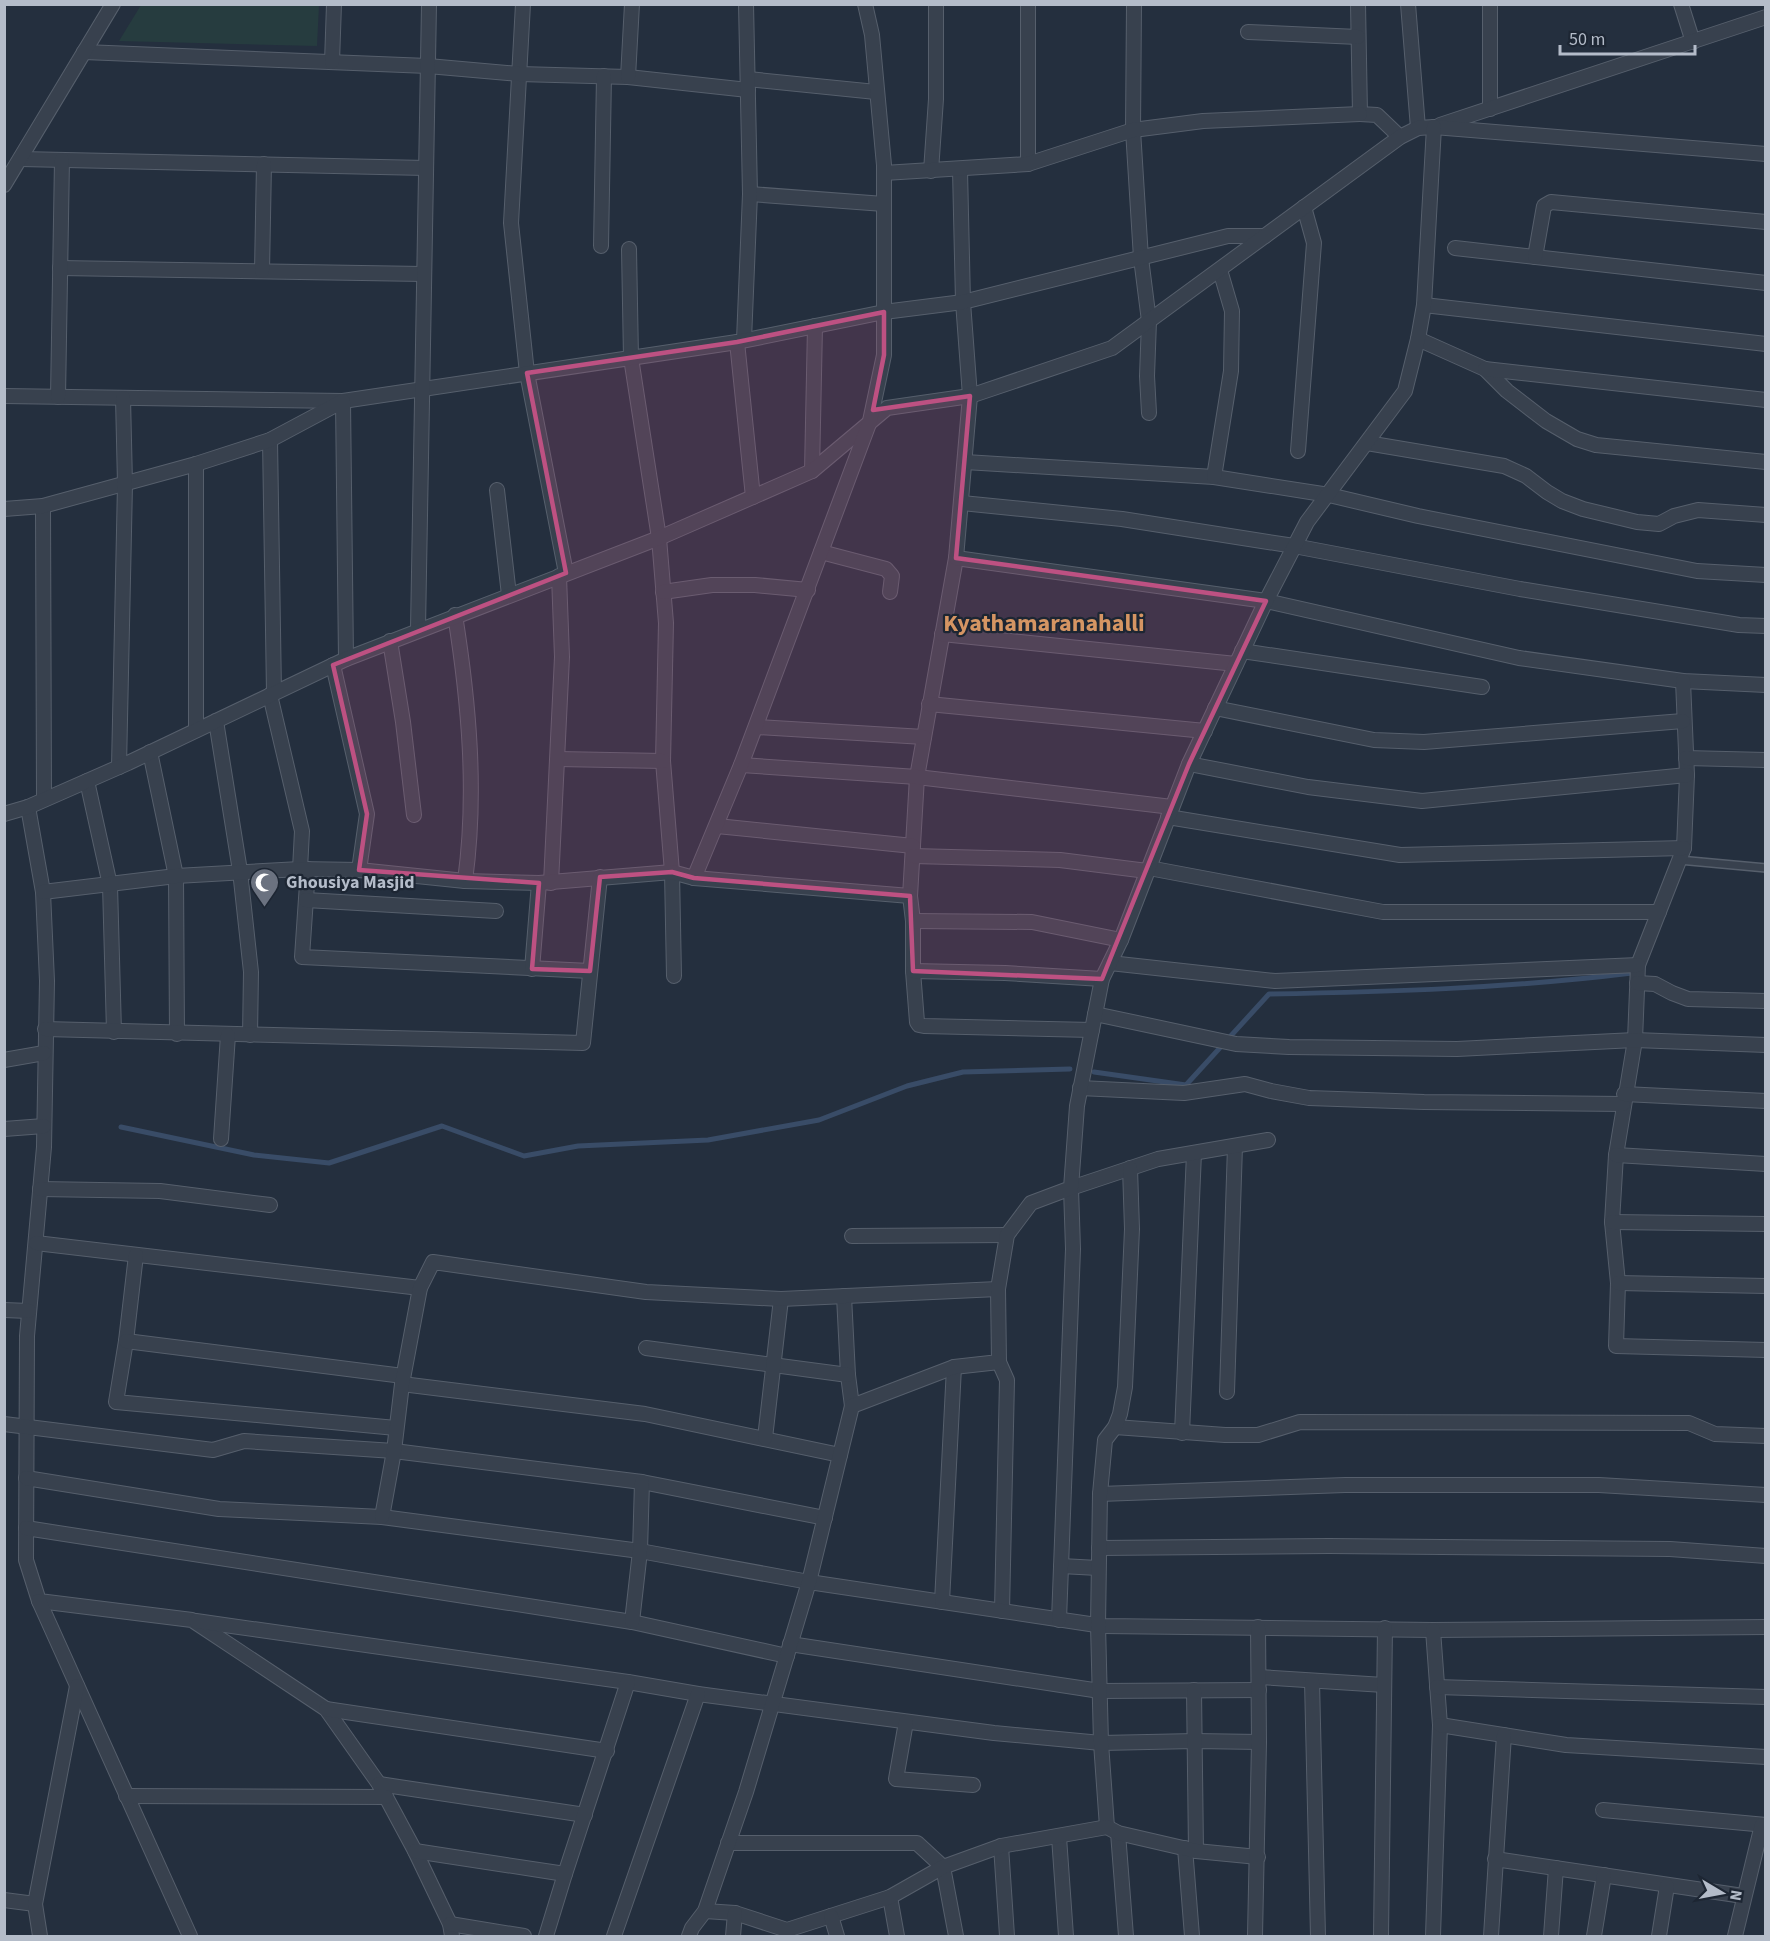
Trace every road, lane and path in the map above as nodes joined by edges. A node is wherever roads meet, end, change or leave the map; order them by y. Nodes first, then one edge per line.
1 (113, 4) edge
2 (334, 4) edge
3 (429, 4) edge
4 (523, 4) edge
5 (633, 4) edge
6 (746, 4) edge
7 (865, 4) edge
8 (936, 4) edge
9 (1028, 4) edge
10 (1134, 4) edge
11 (1358, 4) edge
12 (1408, 4) edge
13 (1490, 4) edge
14 (1681, 4) edge
15 (1766, 17) edge
16 (1248, 32) dead end
17 (1358, 37) junction
18 (1692, 42) junction
19 (84, 52) junction
20 (332, 62) junction
21 (428, 66) junction
22 (519, 74) junction
23 (604, 76) junction
24 (628, 77) junction
25 (748, 84) junction
26 (876, 92) junction
27 (1490, 109) junction
28 (1360, 114) junction
29 (1434, 127) junction
30 (1419, 128) junction
31 (1133, 130) junction
32 (1400, 137) junction
33 (1766, 154) edge
34 (21, 159) junction
35 (62, 160) junction
36 (264, 164) junction
37 (1028, 164) junction
38 (426, 168) junction
39 (960, 170) junction
40 (932, 171) junction
41 (884, 173) junction
42 (4, 185) edge
43 (750, 194) junction
44 (884, 204) junction
45 (1304, 207) junction
46 (1766, 222) edge
47 (1266, 236) junction
48 (601, 246) dead end
49 (1455, 248) dead end
50 (629, 249) dead end
51 (1535, 257) junction
52 (1141, 258) junction
53 (60, 268) junction
54 (1220, 270) junction
55 (262, 272) junction
56 (423, 274) junction
57 (1766, 283) edge
58 (963, 302) junction
59 (1424, 305) junction
60 (884, 312) junction
61 (1149, 321) junction
62 (815, 326) junction
63 (1418, 339) junction
64 (741, 341) junction
65 (1766, 344) edge
66 (631, 358) junction
67 (1485, 369) junction
68 (527, 373) junction
69 (422, 390) junction
70 (4, 396) edge
71 (970, 396) junction
72 (58, 397) junction
73 (123, 398) junction
74 (1766, 400) edge
75 (343, 401) junction
76 (1149, 413) dead end
77 (870, 422) junction
78 (270, 440) junction
79 (1367, 443) junction
80 (1298, 451) dead end
81 (964, 462) junction
82 (1766, 462) edge
83 (196, 464) junction
84 (812, 471) junction
85 (1214, 477) junction
86 (125, 484) junction
87 (497, 490) dead end
88 (1329, 495) junction
89 (753, 497) junction
90 (962, 502) junction
91 (43, 506) junction
92 (4, 509) edge
93 (1766, 515) edge
94 (659, 538) junction
95 (1294, 546) junction
96 (821, 552) junction
97 (956, 558) junction
98 (562, 575) junction
99 (1766, 575) edge
100 (807, 590) junction
101 (663, 592) junction
102 (890, 592) dead end
103 (509, 595) junction
104 (1266, 601) junction
105 (455, 615) junction
106 (1766, 626) edge
107 (418, 629) junction
108 (942, 634) junction
109 (390, 641) junction
110 (1242, 651) junction
111 (346, 659) junction
112 (1236, 664) junction
113 (333, 666) junction
114 (1683, 681) junction
115 (1766, 685) edge
116 (1482, 687) dead end
117 (272, 694) junction
118 (929, 704) junction
119 (1215, 708) junction
120 (1683, 720) junction
121 (216, 721) junction
122 (756, 727) junction
123 (196, 730) junction
124 (1205, 731) junction
125 (924, 737) junction
126 (150, 753) junction
127 (1686, 758) junction
128 (558, 759) junction
129 (1766, 760) edge
130 (663, 761) junction
131 (1189, 764) junction
132 (741, 765) junction
133 (119, 767) junction
134 (1687, 775) junction
135 (917, 777) junction
136 (87, 781) junction
137 (44, 799) junction
138 (28, 807) junction
139 (1170, 812) junction
140 (4, 814) edge
141 (414, 814) dead end
142 (717, 826) junction
143 (913, 851) junction
144 (1682, 854) junction
145 (1766, 868) edge
146 (304, 869) junction
147 (359, 870) junction
148 (1148, 870) junction
149 (240, 871) junction
150 (672, 872) junction
151 (176, 876) junction
152 (600, 877) junction
153 (694, 878) junction
154 (465, 881) junction
155 (545, 883) junction
156 (110, 885) junction
157 (43, 892) junction
158 (910, 896) junction
159 (306, 900) junction
160 (496, 911) dead end
161 (1659, 912) junction
162 (913, 921) junction
163 (1120, 940) junction
164 (1110, 963) junction
165 (1638, 965) junction
166 (532, 969) junction
167 (590, 971) junction
168 (913, 971) junction
169 (674, 976) dead end
170 (1102, 979) junction
171 (1637, 983) junction
172 (1766, 1001) edge
173 (1095, 1014) junction
174 (45, 1029) junction
175 (1092, 1030) junction
176 (114, 1032) junction
177 (177, 1034) junction
178 (228, 1035) junction
179 (250, 1035) junction
180 (1635, 1040) junction
181 (1766, 1045) edge
182 (44, 1053) junction
183 (4, 1060) edge
184 (1080, 1088) junction
185 (1624, 1099) junction
186 (1766, 1101) edge
187 (44, 1126) junction
188 (4, 1129) edge
189 (221, 1138) dead end
190 (1268, 1140) dead end
191 (1235, 1146) junction
192 (1194, 1153) junction
193 (1616, 1155) junction
194 (1766, 1164) edge
195 (1130, 1168) junction
196 (1071, 1188) junction
197 (40, 1189) junction
198 (270, 1205) dead end
199 (1612, 1222) junction
200 (1766, 1224) edge
201 (1007, 1235) junction
202 (852, 1236) dead end
203 (36, 1243) junction
204 (136, 1255) junction
205 (1618, 1283) junction
206 (1766, 1286) edge
207 (420, 1288) junction
208 (998, 1289) junction
209 (844, 1296) junction
210 (781, 1299) junction
211 (4, 1310) edge
212 (29, 1311) junction
213 (126, 1341) junction
214 (646, 1348) dead end
215 (1766, 1350) edge
216 (999, 1362) junction
217 (774, 1364) junction
218 (954, 1367) junction
219 (848, 1375) junction
220 (402, 1380) junction
221 (1227, 1392) dead end
222 (852, 1406) junction
223 (4, 1424) edge
224 (27, 1425) junction
225 (1115, 1427) junction
226 (396, 1428) junction
227 (1182, 1433) junction
228 (1766, 1436) edge
229 (765, 1438) junction
230 (394, 1451) junction
231 (840, 1455) junction
232 (26, 1478) junction
233 (642, 1482) junction
234 (1100, 1494) junction
235 (1766, 1495) edge
236 (382, 1517) junction
237 (825, 1518) junction
238 (26, 1528) junction
239 (1099, 1548) junction
240 (640, 1551) junction
241 (1766, 1556) edge
242 (1061, 1566) junction
243 (1098, 1568) junction
244 (809, 1582) junction
245 (39, 1601) junction
246 (942, 1602) junction
247 (1002, 1611) junction
248 (192, 1620) junction
249 (1059, 1620) junction
250 (632, 1622) junction
251 (1098, 1625) junction
252 (1258, 1627) junction
253 (1766, 1627) edge
254 (1385, 1628) junction
255 (1433, 1629) junction
256 (789, 1650) junction
257 (1312, 1681) junction
258 (628, 1682) junction
259 (1259, 1683) junction
260 (1384, 1685) junction
261 (76, 1686) junction
262 (1437, 1687) junction
263 (1100, 1690) junction
264 (1194, 1690) junction
265 (698, 1694) junction
266 (1766, 1697) edge
267 (772, 1704) junction
268 (326, 1709) junction
269 (906, 1722) junction
270 (1440, 1725) junction
271 (1504, 1735) junction
272 (1195, 1741) junction
273 (1259, 1742) junction
274 (1101, 1743) junction
275 (607, 1750) junction
276 (1766, 1757) edge
277 (379, 1784) junction
278 (973, 1785) dead end
279 (126, 1796) junction
280 (386, 1797) junction
281 (1603, 1810) dead end
282 (585, 1815) junction
283 (1764, 1825) edge
284 (1112, 1830) junction
285 (1059, 1837) junction
286 (728, 1843) junction
287 (1000, 1846) junction
288 (1190, 1850) junction
289 (415, 1851) junction
290 (1258, 1857) junction
291 (1495, 1859) junction
292 (943, 1867) junction
293 (1556, 1868) junction
294 (564, 1874) junction
295 (1604, 1875) junction
296 (1667, 1886) junction
297 (1743, 1896) junction
298 (890, 1897) junction
299 (4, 1900) edge
300 (35, 1904) junction
301 (705, 1911) junction
302 (735, 1913) junction
303 (831, 1916) junction
304 (451, 1930) edge
305 (788, 1933) edge
306 (40, 1936) edge
307 (190, 1936) edge
308 (524, 1936) edge
309 (546, 1936) edge
310 (614, 1936) edge
311 (689, 1936) edge
312 (734, 1936) edge
313 (837, 1936) edge
314 (897, 1936) edge
315 (956, 1936) edge
316 (1007, 1936) edge
317 (1066, 1936) edge
318 (1126, 1936) edge
319 (1192, 1936) edge
320 (1255, 1936) edge
321 (1318, 1936) edge
322 (1381, 1936) edge
323 (1433, 1936) edge
324 (1491, 1936) edge
325 (1551, 1936) edge
326 (1594, 1936) edge
327 (1659, 1936) edge
328 (1735, 1936) edge

1 - 19 street
2 - 20 street
3 - 21 street
4 - 22 street
5 - 24 street
6 - 25 street
7 - 26 street
8 - 40 street
9 - 37 street
10 - 31 street
11 - 17 street
12 - 30 street
13 - 27 street
14 - 18 street
15 - 18 street
16 - 17 street
17 - 28 street
18 - 27 street
19 - 20 street
19 - 34 street
20 - 21 street
21 - 22 street
21 - 38 street
22 - 23 street
22 - 68 street
23 - 24 street
23 - 48 street
24 - 25 street
25 - 26 street
25 - 43 street
26 - 41 street
27 - 29 street
28 - 31 street
28 - 32 street
29 - 30 street
29 - 33 street
29 - 59 street
30 - 32 street
31 - 37 street
31 - 52 street
32 - 45 street
34 - 35 street
34 - 42 street
35 - 36 street
35 - 53 street
36 - 38 street
36 - 55 street
37 - 39 street
38 - 56 street
39 - 40 street
39 - 58 street
40 - 41 street
41 - 44 street
43 - 44 street
43 - 64 street
44 - 60 street
45 - 47 street
45 - 80 street
46 - 51 street
47 - 52 street
47 - 54 street
49 - 51 street
50 - 66 street
51 - 57 street
52 - 58 street
52 - 61 street
53 - 55 street
53 - 72 street
54 - 61 street
54 - 85 street
55 - 56 street
56 - 69 street
58 - 60 street
58 - 71 street
59 - 63 street
59 - 65 street
60 - 62 street
60 - 77 street
61 - 71 street
61 - 76 street
62 - 64 street
62 - 84 street
63 - 67 street
63 - 79 street
64 - 66 street
64 - 89 street
66 - 68 street
66 - 94 street
67 - 74 street
67 - 82 street
68 - 69 street
68 - 98 street
69 - 75 street
69 - 107 street
70 - 72 street
71 - 77 street
71 - 81 street
72 - 73 street
73 - 75 street
73 - 86 street
75 - 78 street
75 - 111 street
77 - 84 street
77 - 96 street
78 - 83 street
78 - 117 street
79 - 88 street
79 - 93 street
81 - 85 street
81 - 90 street
83 - 86 street
83 - 123 street
84 - 89 street
85 - 88 street
86 - 91 street
86 - 133 street
87 - 103 street
88 - 95 street
88 - 99 street
89 - 94 street
90 - 95 street
90 - 97 street
91 - 92 street
91 - 137 street
94 - 98 street
94 - 101 street
95 - 104 street
95 - 106 street
96 - 100 street
96 - 102 street
97 - 104 street
97 - 108 street
98 - 103 street
98 - 128 street
100 - 101 street
100 - 122 street
101 - 130 street
103 - 105 street
104 - 110 street
104 - 114 street
105 - 107 street
105 - 154 street
107 - 109 street
108 - 112 street
108 - 118 street
109 - 111 street
109 - 141 street
110 - 112 street
110 - 116 street
111 - 113 street
112 - 119 street
113 - 117 street
113 - 147 street
114 - 115 street
114 - 120 street
117 - 121 street
117 - 146 street
118 - 124 street
118 - 125 street
119 - 120 street
119 - 124 street
120 - 127 street
121 - 123 street
121 - 149 street
122 - 125 street
122 - 132 street
123 - 126 street
124 - 131 street
125 - 135 street
126 - 133 street
126 - 151 street
127 - 129 street
127 - 134 street
128 - 130 street
128 - 155 street
130 - 150 street
131 - 134 street
131 - 139 street
132 - 135 street
132 - 142 street
133 - 136 street
134 - 144 street
135 - 139 street
135 - 143 street
136 - 137 street
136 - 156 street
137 - 138 street
138 - 140 street
138 - 157 street
139 - 144 street
139 - 148 street
142 - 143 street
142 - 153 street
143 - 148 street
143 - 158 street
144 - 145 lane
144 - 161 street
146 - 147 street
146 - 149 street
146 - 159 street
147 - 154 street
148 - 161 street
148 - 163 street
149 - 151 street
149 - 179 street
150 - 152 street
150 - 153 street
150 - 169 street
151 - 156 street
151 - 177 street
152 - 155 street
152 - 167 street
153 - 158 street
154 - 155 street
155 - 166 street
156 - 157 street
156 - 176 street
157 - 174 street
158 - 162 street
159 - 160 street
159 - 166 street
161 - 165 street
162 - 163 street
162 - 168 street
163 - 164 street
164 - 165 street
164 - 170 street
165 - 171 street
166 - 167 street
167 - 179 street
168 - 170 street
168 - 175 street
170 - 173 street
171 - 172 street
171 - 180 street
173 - 175 street
173 - 180 street
174 - 176 street
174 - 182 street
175 - 184 street
176 - 177 street
177 - 178 street
178 - 179 street
178 - 189 street
180 - 181 street
180 - 185 street
182 - 183 street
182 - 187 street
184 - 185 street
184 - 196 street
185 - 186 street
185 - 193 street
187 - 188 street
187 - 197 street
190 - 191 street
191 - 192 street
191 - 221 street
192 - 195 street
192 - 227 street
193 - 194 street
193 - 199 street
195 - 196 street
195 - 225 street
196 - 201 street
196 - 242 street
197 - 198 street
197 - 203 street
199 - 200 street
199 - 205 street
201 - 202 street
201 - 208 street
203 - 204 street
203 - 212 street
204 - 207 street
204 - 213 street
205 - 206 street
205 - 215 street
207 - 210 street
207 - 220 street
208 - 209 street
208 - 216 street
209 - 210 street
209 - 219 street
210 - 217 street
211 - 212 street
212 - 224 street
213 - 220 street
213 - 226 street
214 - 217 street
216 - 218 street
216 - 247 street
217 - 219 street
217 - 229 street
218 - 222 street
218 - 246 street
219 - 222 street
220 - 226 street
220 - 229 street
222 - 231 street
223 - 224 street
224 - 230 street
224 - 232 street
225 - 227 street
225 - 234 street
226 - 230 street
227 - 228 street
229 - 231 street
230 - 233 street
230 - 236 street
231 - 237 street
232 - 236 street
232 - 238 street
233 - 237 street
233 - 240 street
234 - 235 street
234 - 239 street
236 - 240 street
237 - 244 street
238 - 245 street
238 - 250 street
239 - 241 street
239 - 243 street
240 - 244 street
240 - 250 street
242 - 243 street
242 - 249 street
243 - 251 street
244 - 246 street
244 - 256 street
245 - 248 street
245 - 261 street
246 - 247 street
247 - 249 street
248 - 258 street
248 - 268 street
249 - 251 street
250 - 256 street
251 - 252 street
251 - 263 street
252 - 254 street
252 - 259 street
253 - 255 street
254 - 255 street
254 - 260 street
255 - 262 street
256 - 263 street
256 - 267 street
257 - 259 street
257 - 260 street
257 - 321 street
258 - 265 street
258 - 275 street
259 - 264 street
259 - 273 street
260 - 322 street
261 - 279 street
261 - 300 street
262 - 266 street
262 - 270 street
263 - 264 street
263 - 274 street
264 - 272 street
265 - 267 street
265 - 310 street
267 - 269 street
267 - 286 street
268 - 275 street
268 - 277 street
269 - 274 street
269 - 278 street
270 - 271 street
270 - 323 street
271 - 276 street
271 - 291 street
272 - 273 street
272 - 274 street
272 - 288 street
273 - 290 street
274 - 284 street
275 - 282 street
277 - 280 street
277 - 282 street
279 - 280 street
279 - 307 street
280 - 289 street
281 - 283 street
282 - 294 street
283 - 297 street
284 - 285 street
284 - 288 street
284 - 318 street
285 - 287 street
285 - 317 street
286 - 292 street
286 - 301 street
287 - 292 street
287 - 316 street
288 - 290 street
288 - 319 street
289 - 294 street
289 - 304 street
290 - 320 street
291 - 293 street
291 - 324 street
292 - 298 street
292 - 315 street
293 - 295 street
293 - 325 street
294 - 309 street
295 - 296 street
295 - 326 street
296 - 297 street
296 - 327 street
297 - 328 street
298 - 303 street
298 - 314 street
299 - 300 street
300 - 306 street
301 - 302 street
301 - 311 street
302 - 305 street
302 - 312 street
303 - 305 street
303 - 313 street
304 - 308 street

